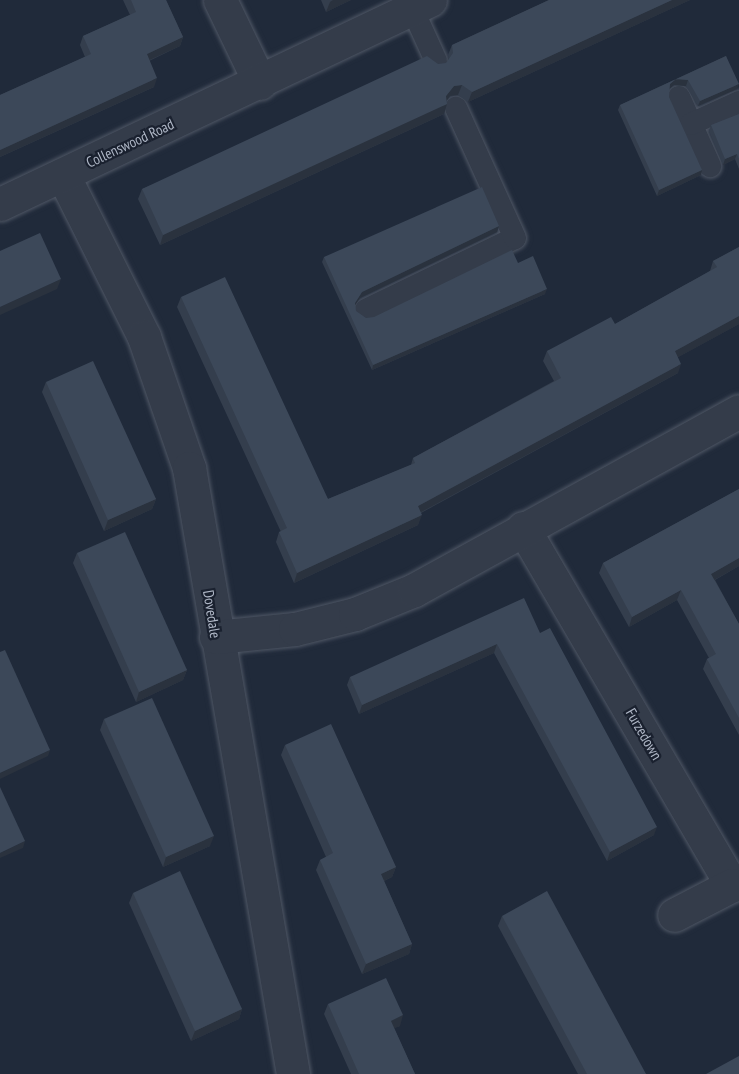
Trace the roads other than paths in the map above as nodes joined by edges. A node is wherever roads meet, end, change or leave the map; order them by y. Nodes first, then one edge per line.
1 (220, 0) edge
2 (421, 4) edge
3 (436, 61) edge
4 (260, 83) junction
5 (679, 97) dead end
6 (739, 102) edge
7 (456, 108) dead end
8 (691, 124) junction
9 (710, 166) dead end
10 (63, 175) junction
11 (0, 204) edge
12 (366, 310) dead end
13 (739, 411) edge
14 (523, 528) junction
15 (216, 637) junction
16 (674, 915) dead end
17 (293, 1074) edge

1 - 4 street
2 - 3 lane
2 - 4 street, Collenswood Road
4 - 10 street, Collenswood Road
5 - 8 lane
6 - 8 lane
7 - 12 lane
8 - 9 lane
10 - 11 street, Collenswood Road
10 - 15 street, Dovedale
13 - 14 street
14 - 15 street
14 - 16 street, Furzedown
15 - 17 street, Dovedale

